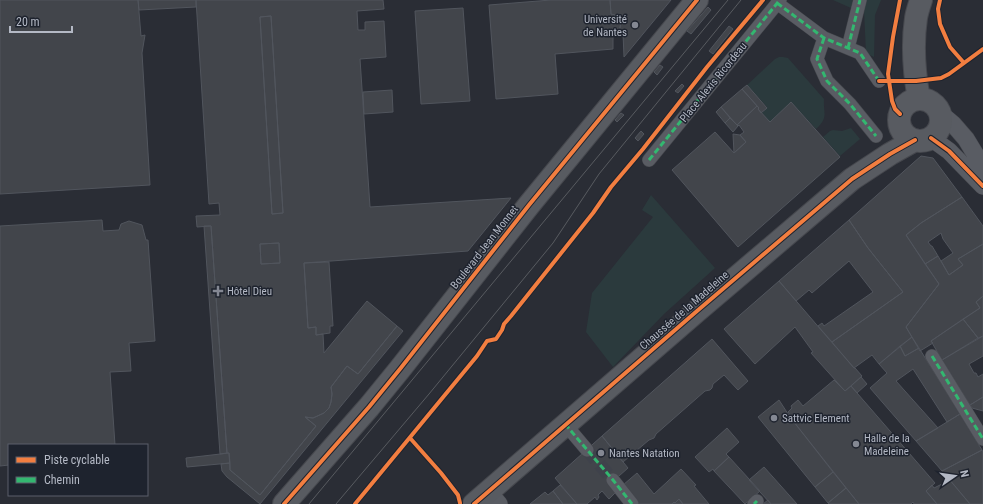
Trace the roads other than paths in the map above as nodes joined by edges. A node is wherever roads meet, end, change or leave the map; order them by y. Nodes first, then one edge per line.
1 (697, 0) edge
2 (860, 0) edge
3 (921, 0) edge
4 (778, 2) edge
5 (824, 38) junction
6 (848, 48) junction
7 (879, 81) dead end
8 (919, 99) junction
9 (940, 113) junction
10 (899, 121) junction
11 (876, 136) dead end
12 (923, 139) junction
13 (649, 160) dead end
14 (983, 167) edge
15 (852, 179) junction
16 (983, 186) edge
17 (932, 356) dead end
18 (565, 424) junction
19 (983, 439) edge
20 (587, 450) tunnel mouth
21 (613, 480) tunnel mouth
22 (487, 500) edge
23 (284, 504) edge
24 (632, 504) edge

1 - 23 main road, Boulevard Jean Monnet
2 - 6 street
3 - 8 main road
4 - 5 street, Place Alexis Ricordeau
4 - 13 street, Place Alexis Ricordeau
5 - 6 street, Place Alexis Ricordeau
5 - 11 street
6 - 7 street, Place Alexis Ricordeau
8 - 9 main road
8 - 10 main road
9 - 12 main road
9 - 14 street
10 - 12 main road
10 - 15 main road, Chaussée de la Madeleine
12 - 15 main road, Chaussée de la Madeleine
12 - 16 street
15 - 18 main road, Chaussée de la Madeleine
17 - 19 street
18 - 20 street
18 - 22 main road, Chaussée de la Madeleine
21 - 24 street

